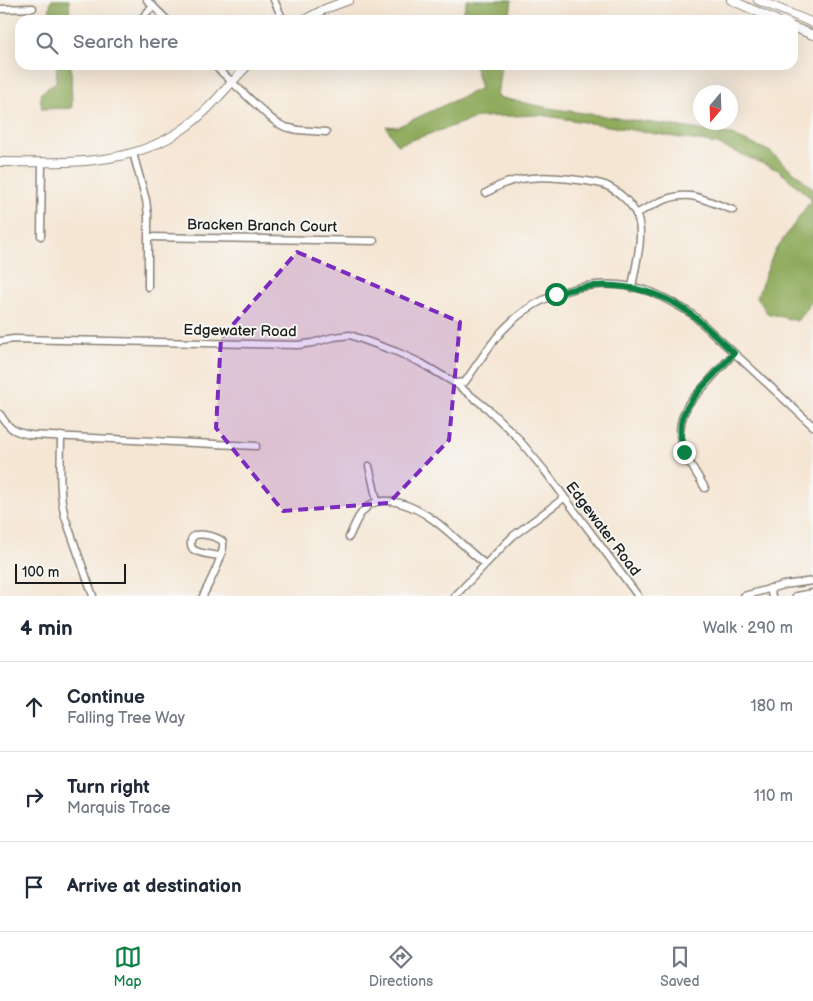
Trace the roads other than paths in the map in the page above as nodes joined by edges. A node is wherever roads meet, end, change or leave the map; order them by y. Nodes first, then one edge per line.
1 (147, 0) edge
2 (274, 0) edge
3 (349, 0) edge
4 (731, 0) edge
5 (758, 0) edge
6 (153, 6) junction
7 (33, 8) dead end
8 (0, 9) edge
9 (145, 15) edge
10 (162, 15) edge
11 (281, 15) edge
12 (314, 15) edge
13 (765, 15) edge
14 (794, 15) edge
15 (798, 17) edge
16 (813, 23) edge
17 (798, 29) edge
18 (813, 35) edge
19 (219, 70) edge
20 (243, 70) edge
21 (232, 82) junction
22 (326, 132) dead end
23 (133, 153) junction
24 (0, 162) edge
25 (42, 162) junction
26 (486, 193) dead end
27 (733, 210) dead end
28 (636, 214) junction
29 (41, 236) dead end
30 (149, 237) junction
31 (374, 241) dead end
32 (148, 287) dead end
33 (632, 288) junction
34 (0, 341) edge
35 (734, 353) junction
36 (455, 383) junction
37 (0, 414) edge
38 (813, 426) edge
39 (61, 436) junction
40 (256, 446) dead end
41 (369, 466) dead end
42 (705, 488) dead end
43 (564, 498) junction
44 (377, 501) junction
45 (349, 537) dead end
46 (220, 556) junction
47 (485, 564) junction
48 (813, 581) edge
49 (770, 588) junction
50 (813, 593) edge
51 (93, 596) edge
52 (203, 596) edge
53 (455, 596) edge
54 (638, 596) edge
55 (744, 596) edge
56 (772, 596) edge
57 (796, 596) edge

1 - 6 street
2 - 11 street
3 - 12 street
4 - 13 street
5 - 14 street
6 - 9 street
6 - 10 street
7 - 8 street
15 - 16 street
17 - 18 street
19 - 21 street
20 - 21 street
21 - 22 street
21 - 23 street
23 - 25 street
23 - 30 street
24 - 25 street
25 - 29 street
26 - 28 street
27 - 28 street
28 - 33 street
30 - 31 street, Bracken Branch Court
30 - 32 street
33 - 35 street
33 - 36 street
34 - 36 street, Edgewater Road
35 - 38 street
35 - 42 street
36 - 43 street, Edgewater Road
37 - 39 street
39 - 40 street
39 - 51 street
41 - 44 street
43 - 47 street
43 - 54 street, Edgewater Road
44 - 45 street
44 - 47 street
46 - 46 street
46 - 52 street
47 - 53 street
48 - 49 street
49 - 55 street
49 - 56 street
50 - 57 street

